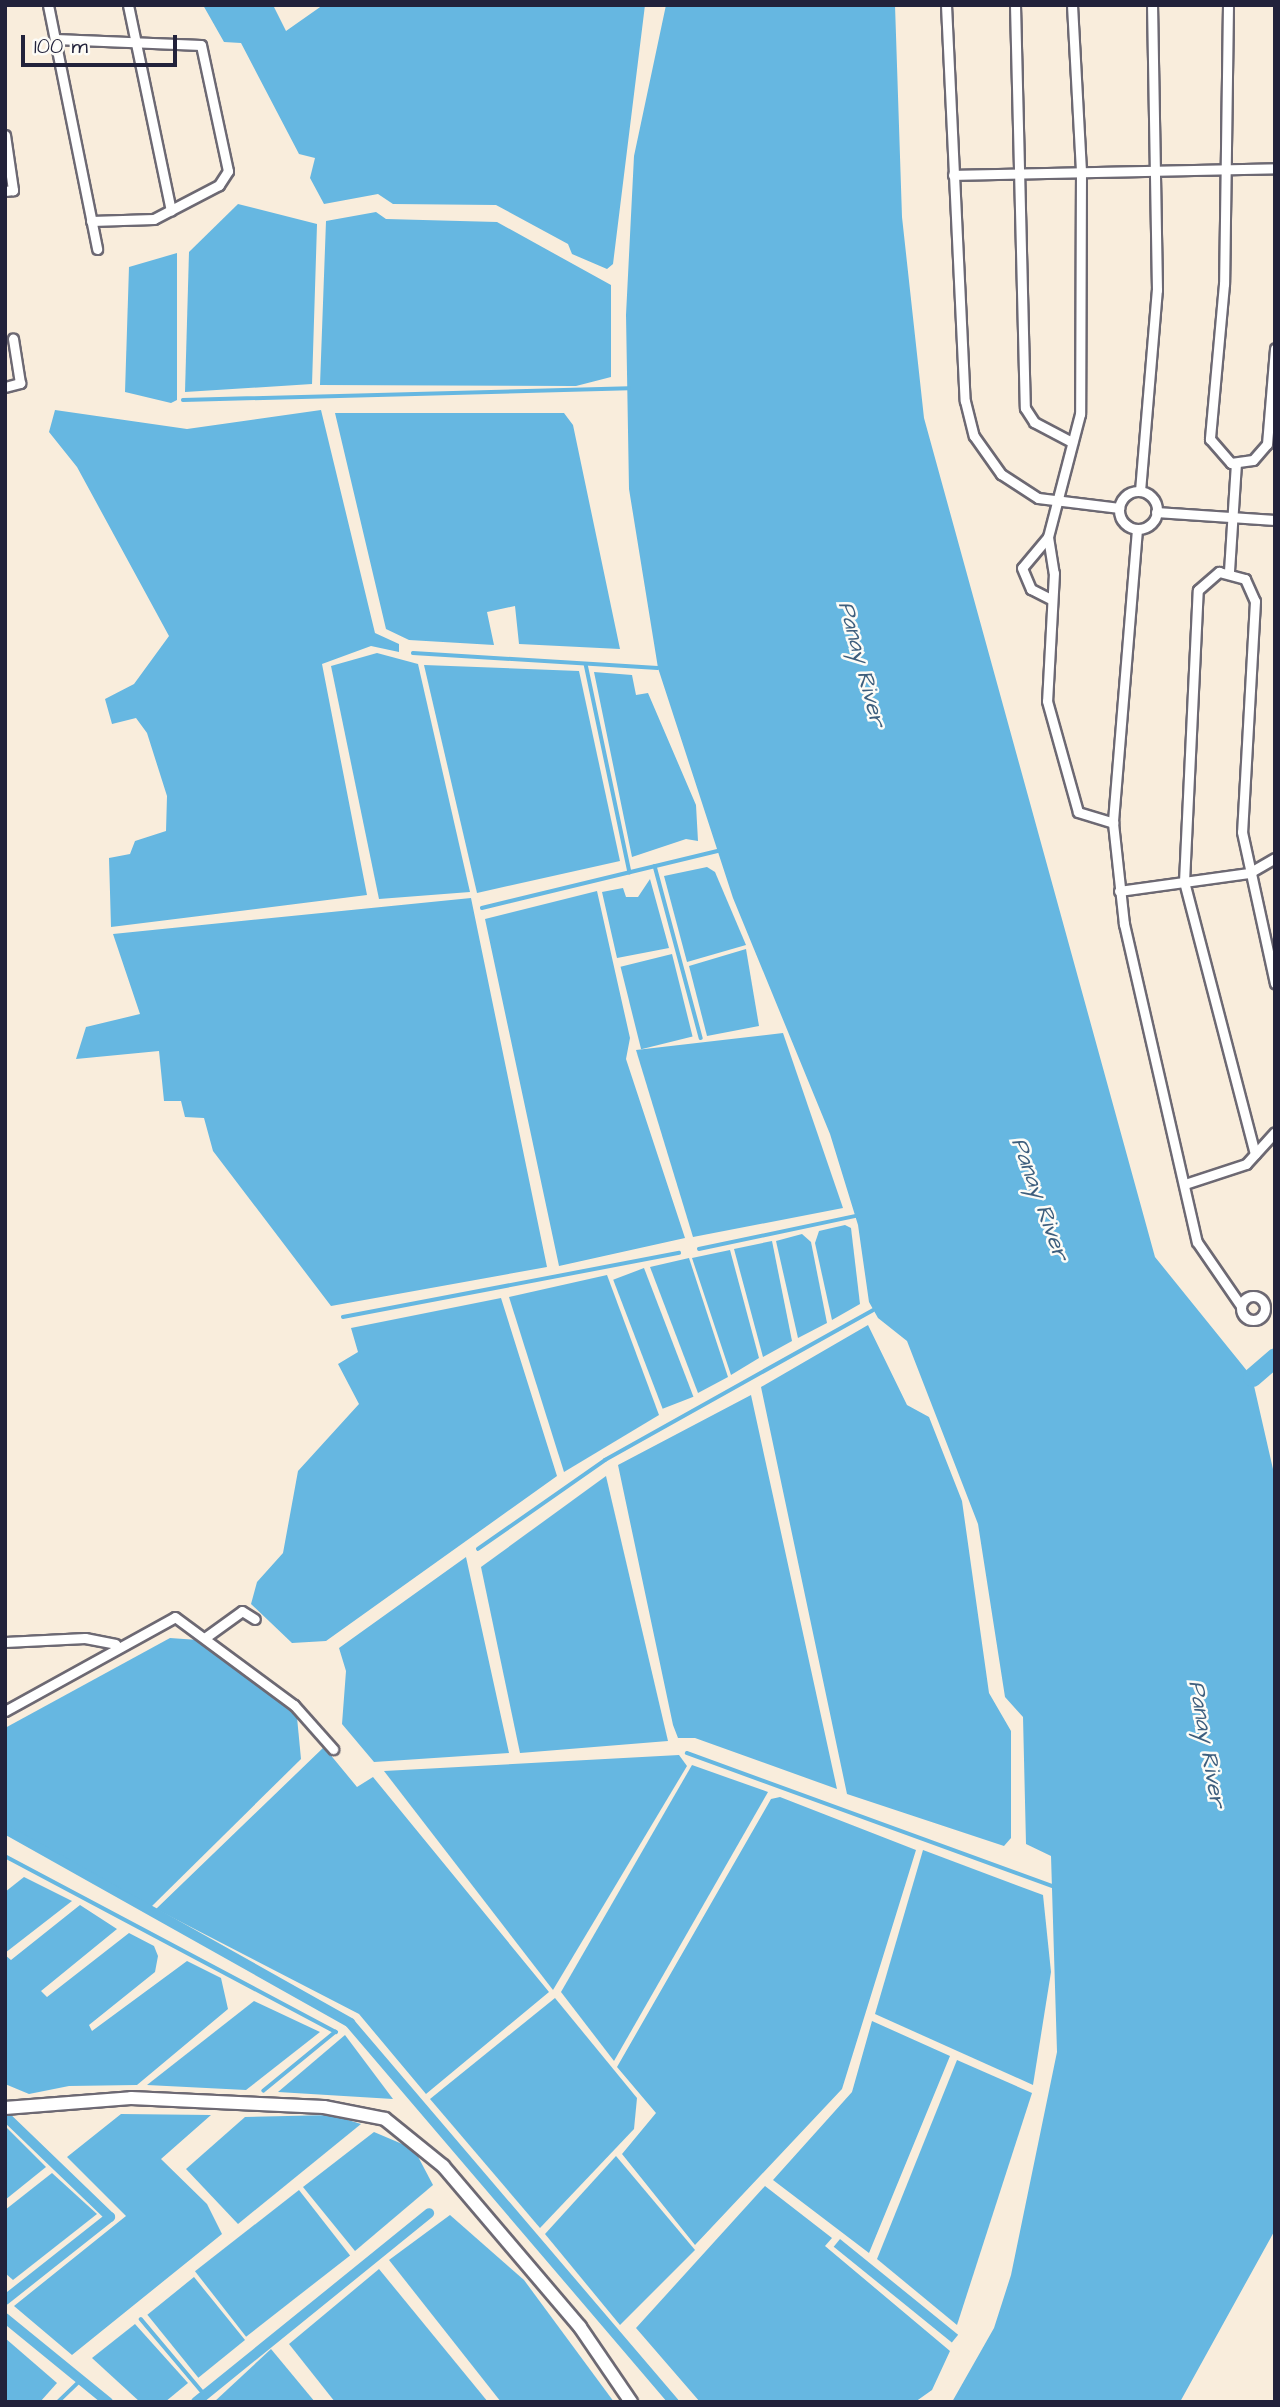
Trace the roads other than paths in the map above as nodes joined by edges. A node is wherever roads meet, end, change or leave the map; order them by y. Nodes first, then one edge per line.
1 (48, 5) edge
2 (128, 5) edge
3 (946, 5) edge
4 (1015, 5) edge
5 (1072, 5) edge
6 (1152, 5) edge
7 (1228, 5) edge
8 (55, 39) junction
9 (136, 45) junction
10 (5, 135) edge
11 (1225, 166) junction
12 (1155, 167) junction
13 (1275, 168) edge
14 (1081, 170) junction
15 (1022, 174) junction
16 (953, 175) junction
17 (5, 191) edge
18 (171, 211) junction
19 (91, 221) junction
20 (97, 249) dead end
21 (13, 339) dead end
22 (1275, 348) edge
23 (5, 387) edge
24 (1072, 442) junction
25 (1236, 464) junction
26 (1140, 491) junction
27 (1057, 504) junction
28 (1119, 508) junction
29 (1156, 512) junction
30 (1234, 518) junction
31 (1275, 520) edge
32 (1137, 529) junction
33 (1048, 537) junction
34 (1229, 571) junction
35 (1051, 599) junction
36 (1113, 823) junction
37 (1275, 858) edge
38 (1249, 873) junction
39 (1184, 882) junction
40 (1119, 891) junction
41 (1275, 983) edge
42 (1275, 1132) edge
43 (1255, 1154) junction
44 (1188, 1183) junction
45 (1241, 1306) dead end
46 (254, 1619) dead end
47 (206, 1637) junction
48 (5, 1642) edge
49 (116, 1644) junction
50 (5, 1711) edge
51 (333, 1749) dead end
52 (5, 2108) edge
53 (631, 2402) edge

1 - 8 street
2 - 9 street
3 - 16 street
4 - 15 street
5 - 14 street
6 - 12 street
7 - 11 street
8 - 9 street
8 - 19 street
9 - 18 street
9 - 18 street
10 - 17 street
11 - 12 street
11 - 13 street
11 - 25 street
12 - 14 street
12 - 26 street
14 - 15 street
14 - 24 street
15 - 16 street
15 - 24 street
16 - 27 street
18 - 19 street
19 - 20 street
21 - 23 street
22 - 25 street
24 - 27 street
25 - 30 street
26 - 28 street
26 - 29 street
27 - 28 street
27 - 33 street
28 - 32 street
29 - 30 street
29 - 32 street
30 - 31 street
30 - 34 street
32 - 36 street
33 - 35 street
33 - 35 street
34 - 38 street
34 - 39 street
35 - 36 street
36 - 40 street
37 - 38 street
38 - 39 street
38 - 41 street
39 - 40 street
39 - 43 street
40 - 44 street
42 - 43 street
43 - 44 street
44 - 45 street
46 - 47 street
47 - 49 street
47 - 51 street
48 - 49 street
49 - 50 street
52 - 53 main road

